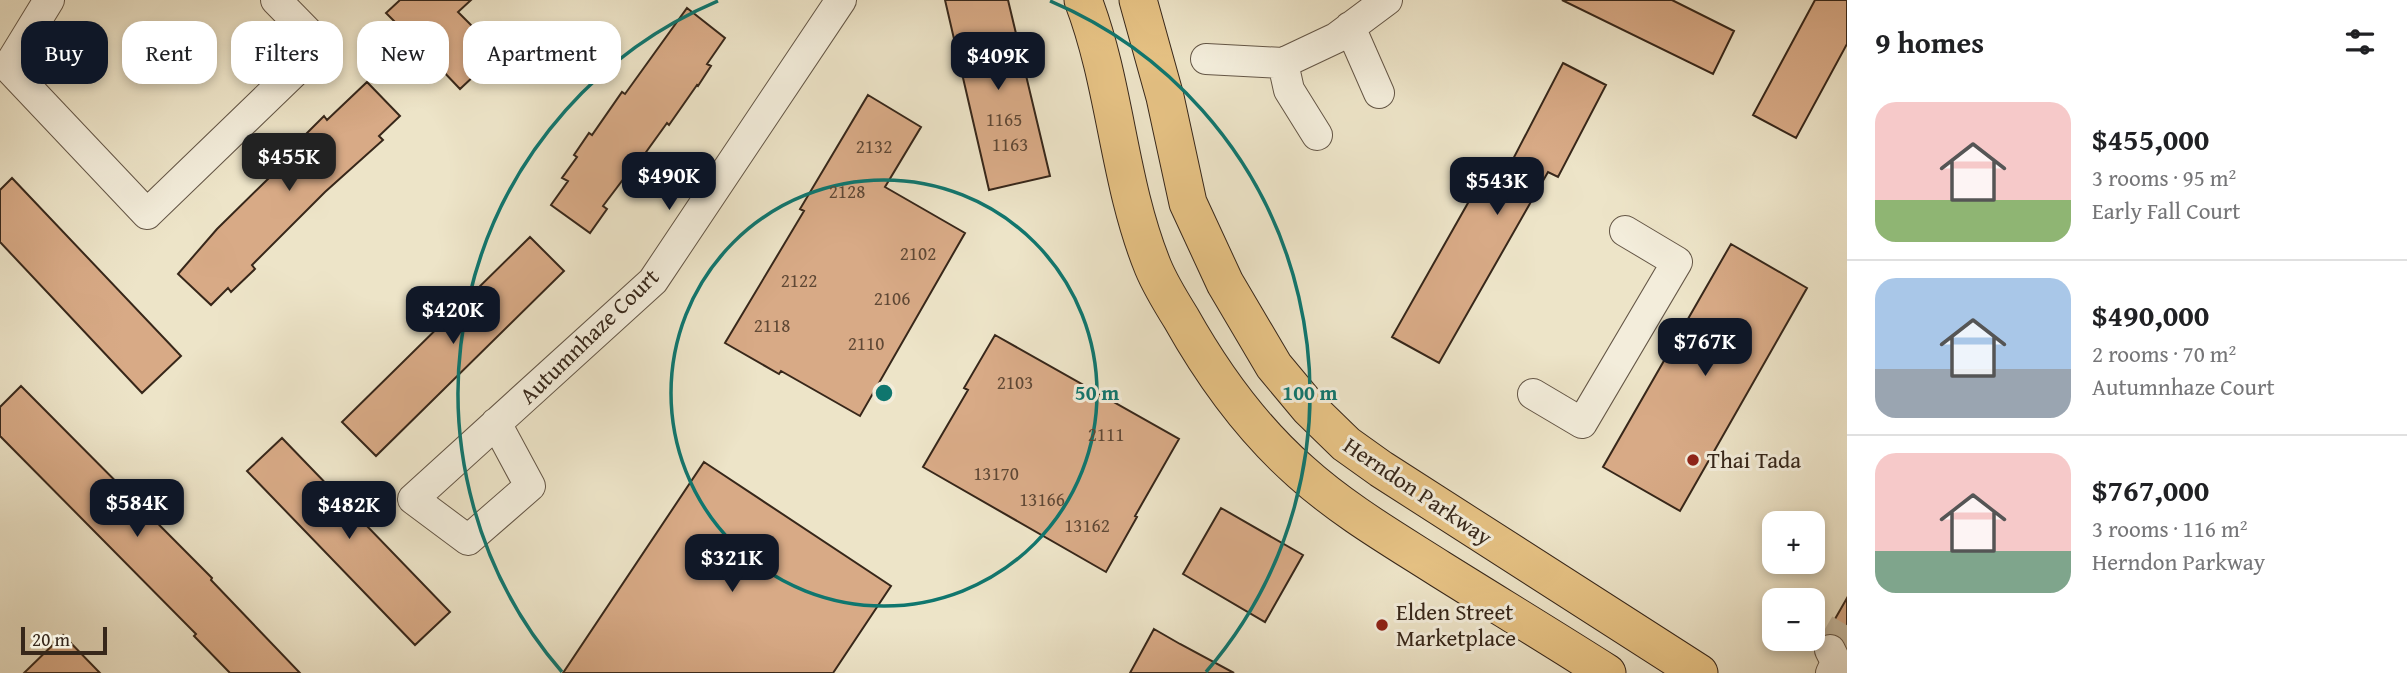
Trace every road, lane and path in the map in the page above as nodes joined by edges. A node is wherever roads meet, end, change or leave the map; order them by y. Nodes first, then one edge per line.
1 (49, 0) edge
2 (276, 0) edge
3 (841, 0) edge
4 (1083, 0) edge
5 (1138, 0) edge
6 (1387, 0) edge
7 (1350, 27) junction
8 (1206, 59) dead end
9 (1283, 63) junction
10 (1379, 93) dead end
11 (1317, 135) dead end
12 (1625, 232) dead end
13 (1533, 394) dead end
14 (496, 423) dead end
15 (1607, 673) edge
16 (1699, 673) edge

1 - 2 street
3 - 14 street, Autumnhaze Court
4 - 15 main road
5 - 16 main road, Herndon Parkway
6 - 7 street
7 - 9 street
7 - 10 street
8 - 9 street
9 - 11 street
12 - 13 street

